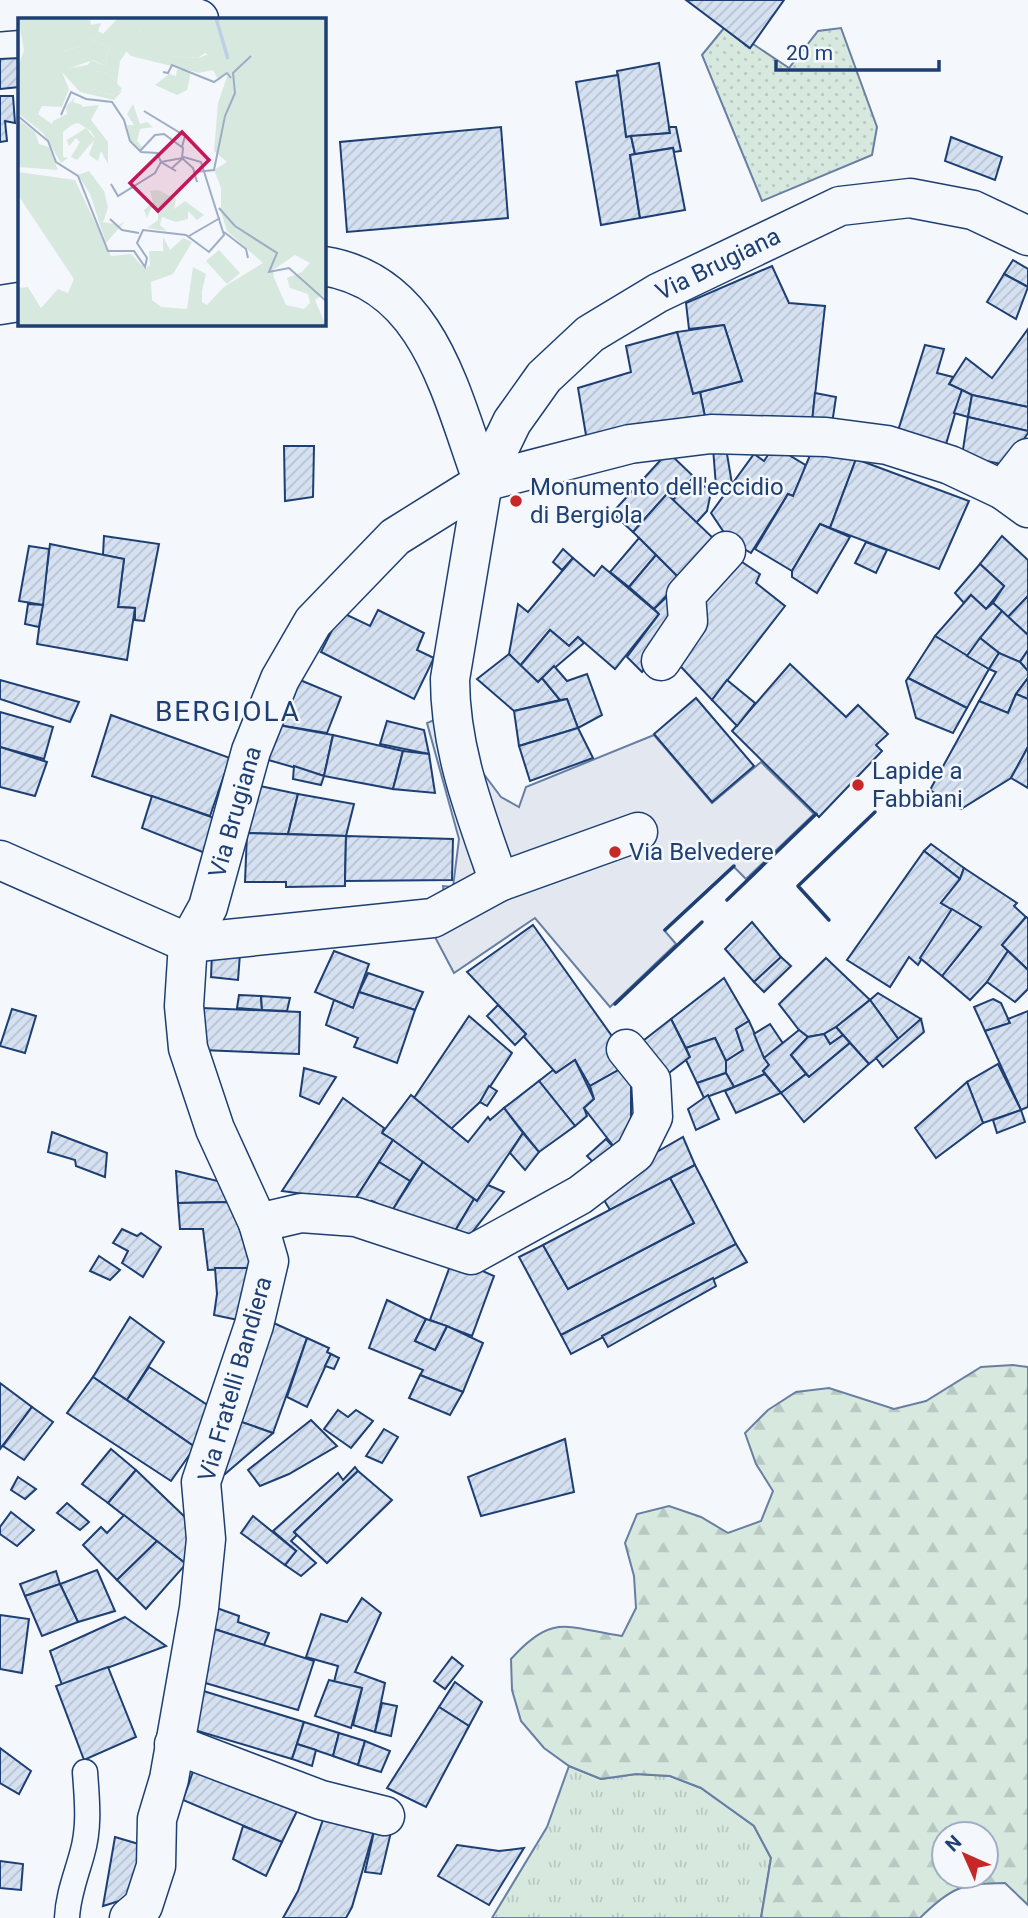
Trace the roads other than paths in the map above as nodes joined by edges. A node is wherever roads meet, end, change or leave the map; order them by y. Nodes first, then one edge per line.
1 (0, 12) edge
2 (198, 18) edge
3 (1028, 236) edge
4 (326, 266) edge
5 (18, 302) edge
6 (0, 304) edge
7 (1028, 458) edge
8 (483, 482) junction
9 (1015, 499) edge
10 (726, 551) dead end
11 (661, 661) dead end
12 (638, 832) dead end
13 (0, 860) edge
14 (499, 882) junction
15 (188, 943) junction
16 (626, 1049) dead end
17 (258, 1223) junction
18 (174, 1744) junction
19 (85, 1772) dead end
20 (385, 1816) dead end
21 (67, 1918) edge
22 (129, 1918) edge

1 - 2 street
3 - 8 street, Via Brugiana
4 - 8 street
5 - 6 street
7 - 9 street, Via Brugiana
8 - 9 street, Via Brugiana
8 - 14 street, Via Brugiana
8 - 15 street, Via Brugiana
10 - 11 street
12 - 14 street
13 - 15 street
14 - 15 street
15 - 17 street, Via Fratelli Bandiera
16 - 17 street
17 - 18 street, Via Fratelli Bandiera
18 - 20 street
18 - 22 street, Via Fratelli Bandiera
19 - 21 lane

